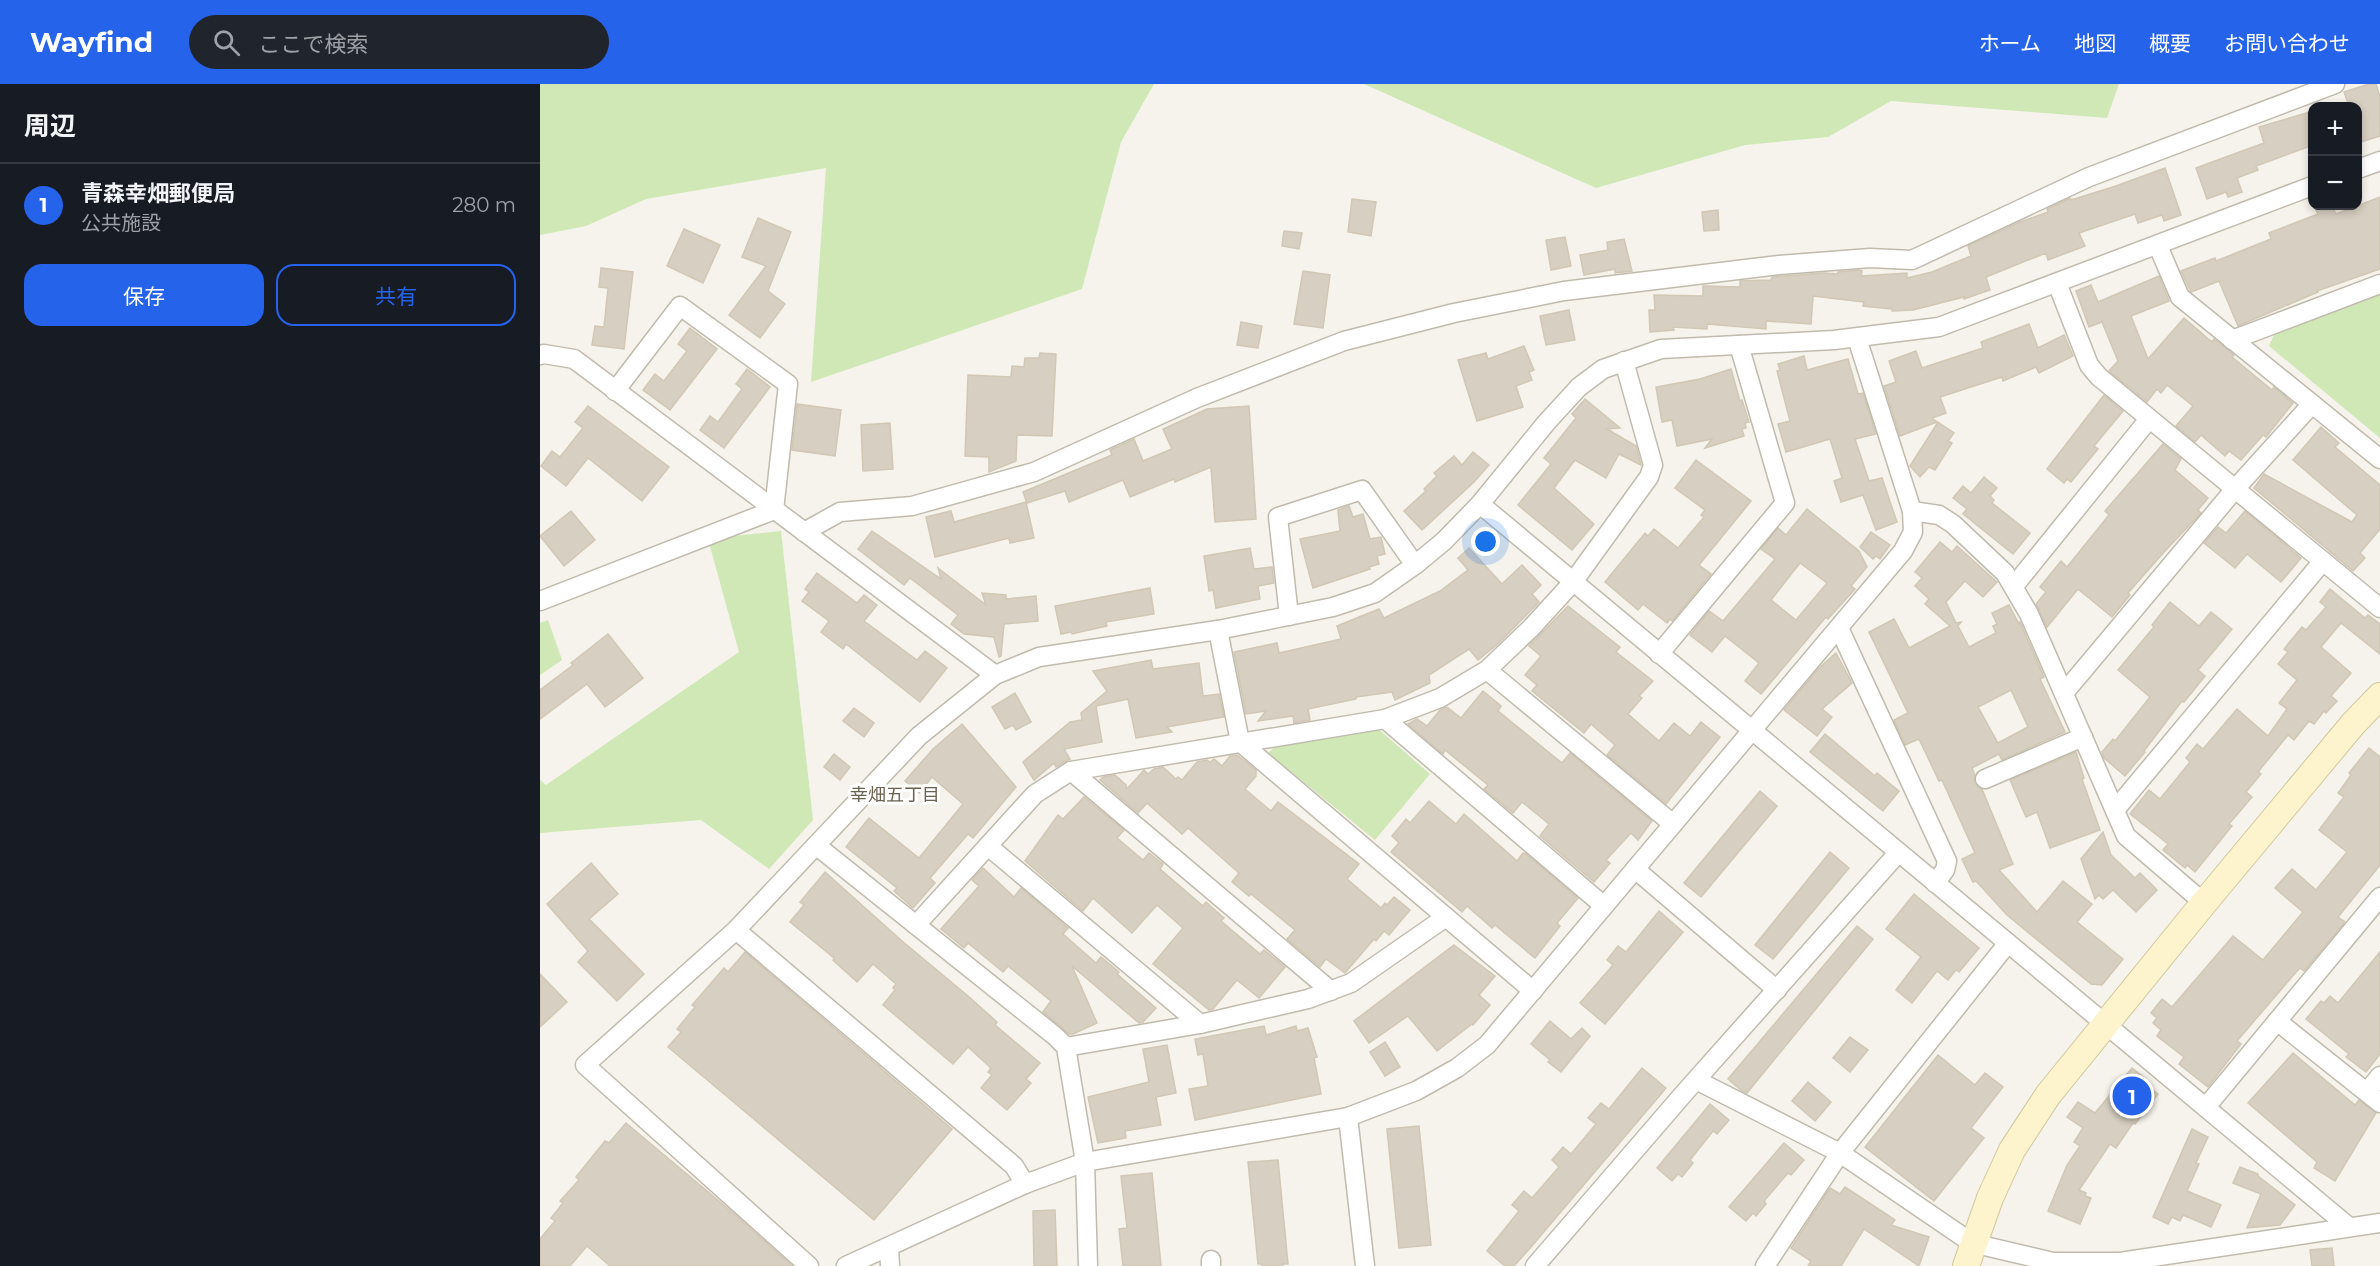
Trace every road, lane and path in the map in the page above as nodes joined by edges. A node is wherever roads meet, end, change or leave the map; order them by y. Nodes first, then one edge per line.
1 (2335, 84) edge
2 (2380, 161) edge
3 (2362, 168) edge
4 (2308, 188) edge
5 (2157, 246) junction
6 (2057, 284) junction
7 (2380, 284) edge
8 (1857, 338) junction
9 (2232, 340) junction
10 (1739, 345) junction
11 (540, 356) edge
12 (1624, 361) junction
13 (615, 391) junction
14 (2312, 404) junction
15 (2149, 419) junction
16 (2380, 459) edge
17 (2235, 489) junction
18 (1480, 504) junction
19 (774, 510) junction
20 (1912, 511) junction
21 (804, 532) junction
22 (2323, 561) junction
23 (1415, 565) junction
24 (1573, 582) junction
25 (2014, 586) junction
26 (540, 601) edge
27 (2380, 608) edge
28 (1289, 616) junction
29 (1839, 628) junction
30 (1218, 630) junction
31 (1659, 654) junction
32 (1487, 670) junction
33 (995, 675) junction
34 (2064, 693) junction
35 (2380, 696) edge
36 (1385, 719) junction
37 (1751, 732) junction
38 (2083, 737) junction
39 (1240, 742) junction
40 (1071, 771) junction
41 (1985, 779) dead end
42 (2115, 810) junction
43 (1673, 824) junction
44 (817, 846) junction
45 (988, 846) junction
46 (1898, 853) junction
47 (1635, 870) junction
48 (1935, 883) junction
49 (2380, 897) edge
50 (2204, 903) junction
51 (1604, 906) junction
52 (1446, 917) junction
53 (916, 925) junction
54 (736, 930) junction
55 (2008, 943) junction
56 (1777, 990) junction
57 (1331, 991) junction
58 (1533, 991) junction
59 (2277, 1020) junction
60 (1200, 1024) junction
61 (2107, 1024) junction
62 (1066, 1047) junction
63 (2380, 1076) edge
64 (1698, 1081) junction
65 (2374, 1098) edge
66 (2206, 1107) junction
67 (1348, 1117) junction
68 (1840, 1153) junction
69 (1085, 1162) junction
70 (1025, 1184) junction
71 (2380, 1223) edge
72 (2349, 1227) junction
73 (1969, 1255) edge
74 (890, 1257) edge
75 (809, 1266) edge
76 (846, 1266) edge
77 (1088, 1266) edge
78 (1365, 1266) edge
79 (1535, 1266) edge
80 (1765, 1266) edge

1 - 21 street
2 - 3 street
4 - 5 street
5 - 6 street
5 - 9 street
6 - 8 street
6 - 15 street
7 - 9 street
8 - 10 street
8 - 20 street
9 - 14 street
10 - 12 street
10 - 31 street
11 - 13 street
12 - 18 street
12 - 24 street
13 - 19 street
13 - 19 street
14 - 16 street
14 - 17 street
15 - 17 street
15 - 25 street
17 - 22 street
17 - 34 street
18 - 23 street
18 - 24 street
19 - 21 street
19 - 26 street
20 - 25 street
20 - 29 street
21 - 33 street
22 - 27 street
22 - 42 street
23 - 28 street
23 - 28 street
24 - 31 street
24 - 32 street
25 - 34 street
28 - 30 street
29 - 37 street
29 - 48 street
30 - 33 street
30 - 39 street
31 - 37 street
32 - 36 street
32 - 43 street
33 - 44 street
34 - 38 street
35 - 50 street
36 - 39 street
36 - 51 street
37 - 43 street
37 - 46 street
38 - 41 street
38 - 42 street
39 - 40 street
39 - 52 street
40 - 45 street
40 - 57 street
42 - 50 street
43 - 47 street
44 - 53 street
44 - 54 street
45 - 53 street
45 - 60 street
46 - 48 street
46 - 56 street
47 - 51 street
47 - 56 street
48 - 55 street
49 - 59 street
50 - 61 street
51 - 58 street
52 - 57 street
52 - 58 street
53 - 62 street
54 - 70 street
54 - 75 street
55 - 61 street
55 - 68 street
56 - 64 street
57 - 60 street
58 - 67 street
59 - 65 street
59 - 66 street
60 - 62 street
61 - 66 street
61 - 73 street
62 - 69 street
63 - 65 street
64 - 68 street
64 - 79 street
66 - 72 street
67 - 69 street
67 - 78 street
68 - 73 street
68 - 80 street
69 - 70 street
69 - 77 street
70 - 74 street
71 - 72 street
72 - 73 street
74 - 76 street

